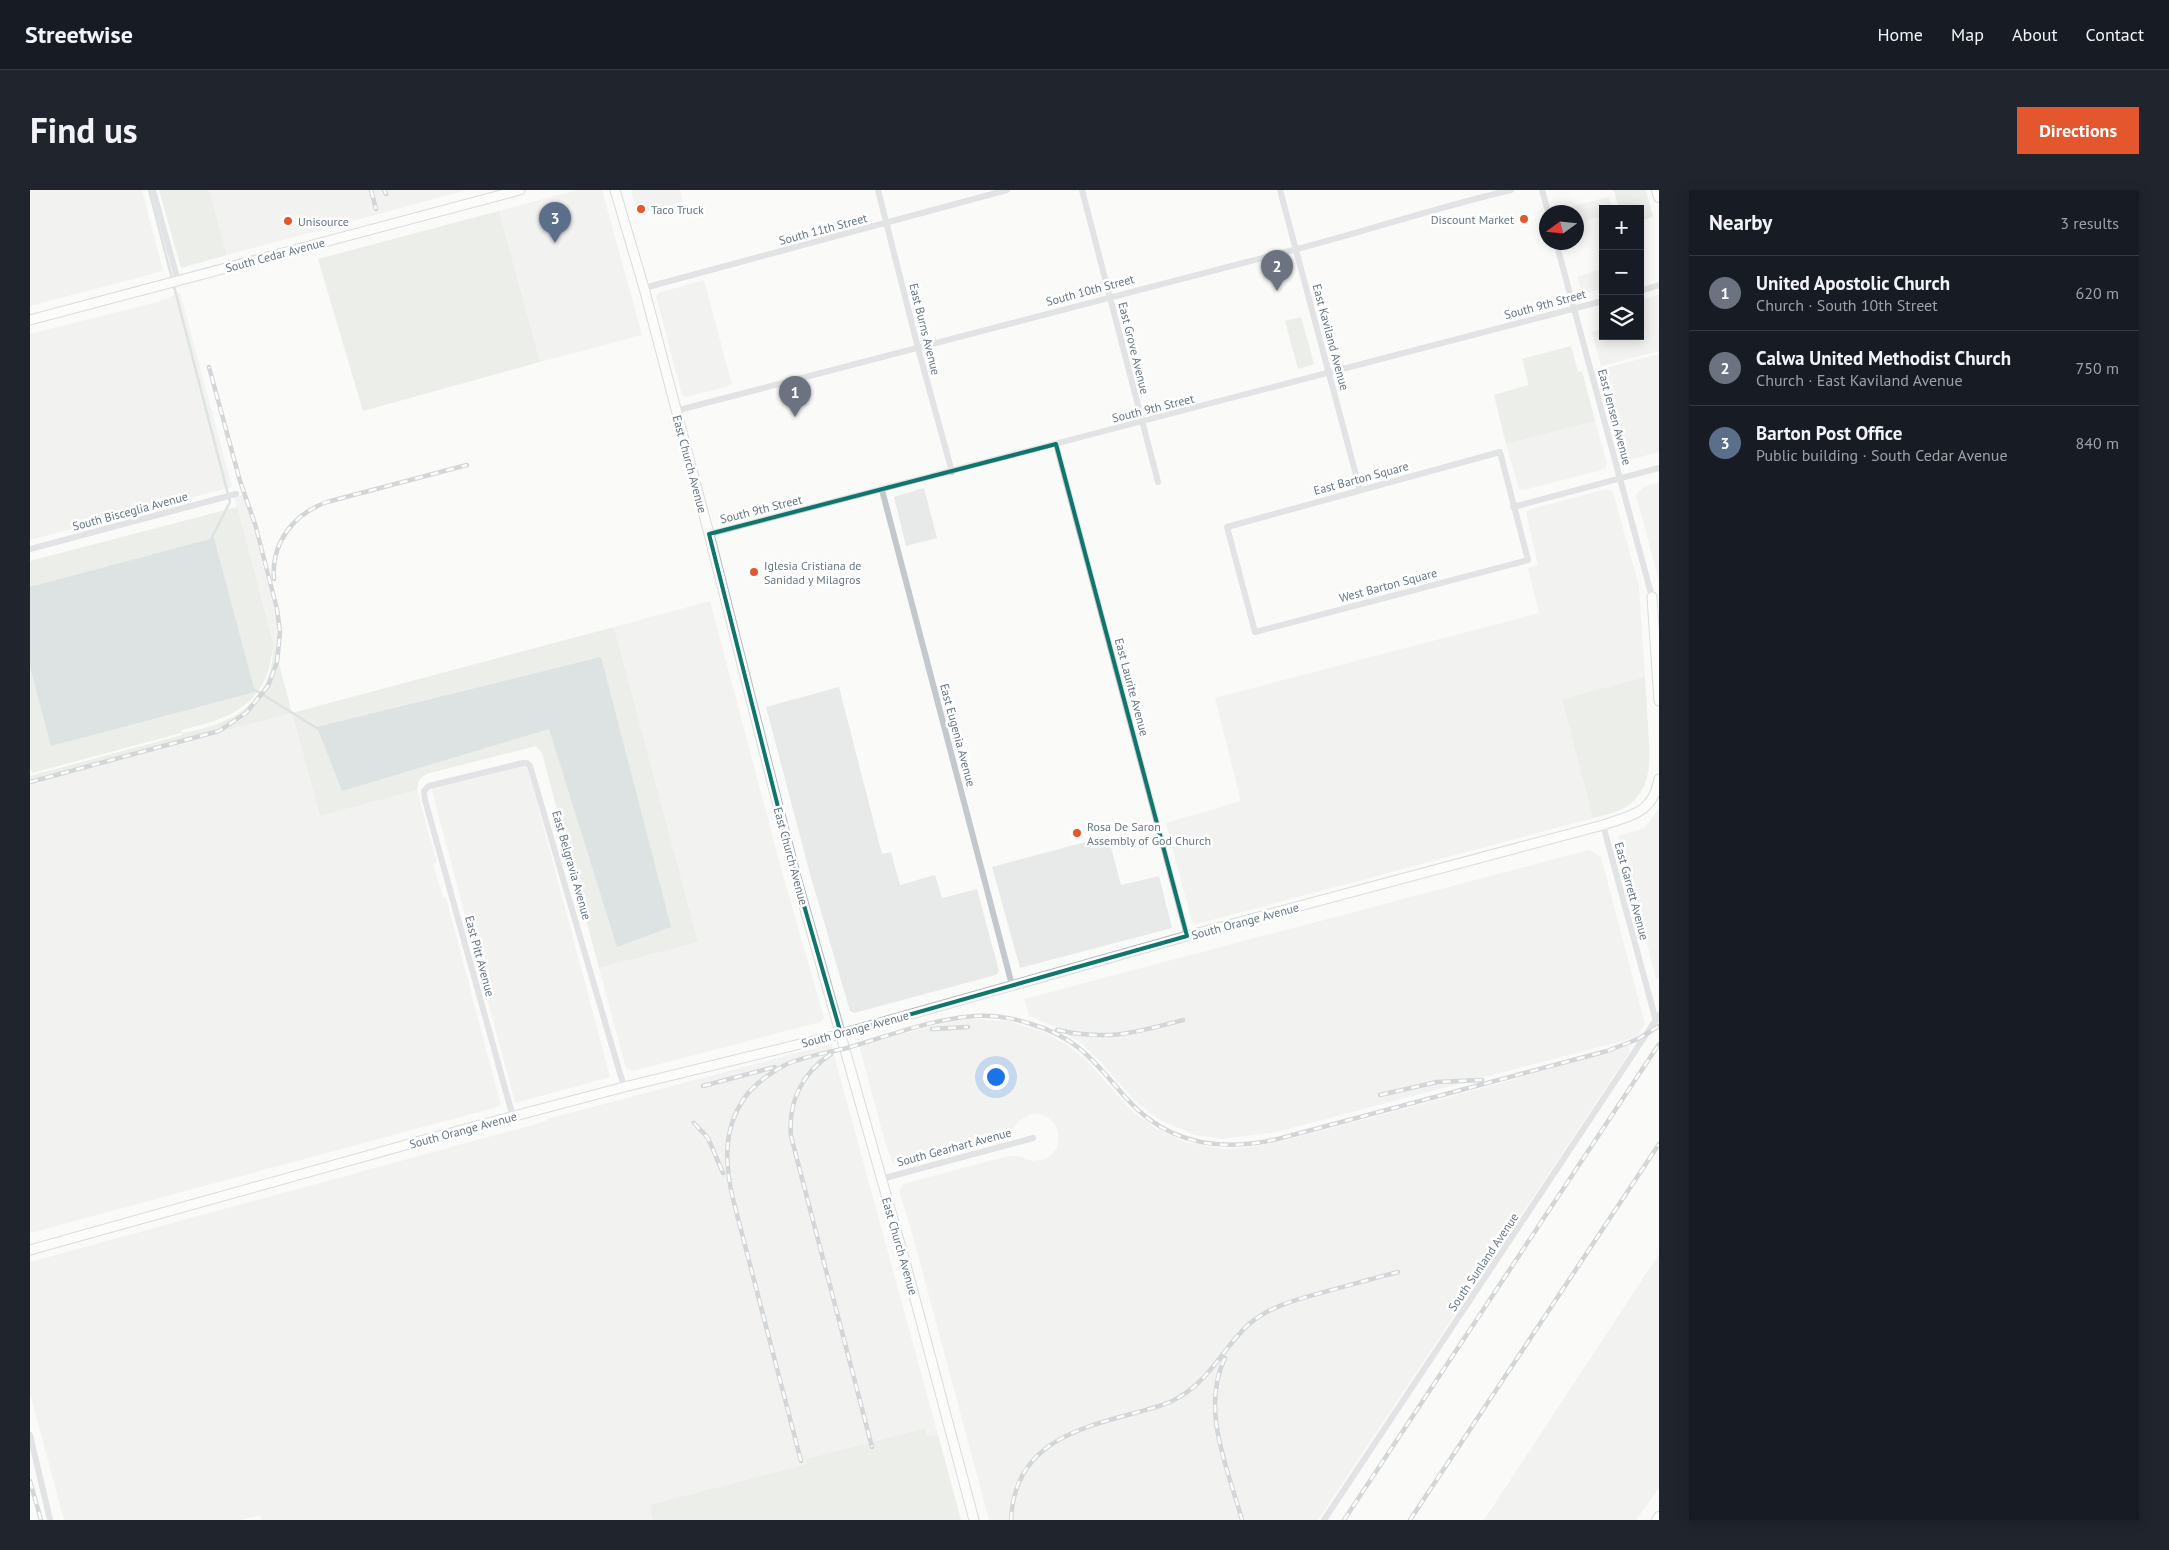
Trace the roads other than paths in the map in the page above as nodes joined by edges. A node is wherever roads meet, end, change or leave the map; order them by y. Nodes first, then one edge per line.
1 (153, 190) edge
2 (520, 190) edge
3 (615, 190) edge
4 (878, 190) edge
5 (1007, 190) edge
6 (1082, 190) edge
7 (1280, 190) edge
8 (1511, 190) edge
9 (1542, 190) edge
10 (1657, 190) edge
11 (1659, 197) edge
12 (1546, 205) edge
13 (887, 224) junction
14 (1296, 249) junction
15 (1558, 250) edge
16 (178, 281) junction
17 (1659, 286) edge
18 (644, 288) junction
19 (1644, 289) edge
20 (1110, 296) junction
21 (1599, 302) edge
22 (1573, 309) junction
23 (30, 320) edge
24 (918, 348) junction
25 (1330, 373) junction
26 (675, 411) junction
27 (1142, 423) junction
28 (1056, 444) junction
29 (1659, 468) edge
30 (952, 472) junction
31 (1620, 479) junction
32 (1158, 482) dead end
33 (882, 490) junction
34 (1360, 490) junction
35 (236, 494) dead end
36 (1513, 507) junction
37 (709, 534) junction
38 (30, 549) edge
39 (1652, 597) joint
40 (1255, 632) joint
41 (1659, 701) edge
42 (1659, 779) edge
43 (425, 800) joint
44 (1603, 825) junction
45 (1186, 936) junction
46 (1012, 985) junction
47 (1657, 1018) edge
48 (841, 1034) junction
49 (624, 1086) junction
50 (513, 1117) junction
51 (1033, 1138) dead end
52 (881, 1179) junction
53 (30, 1250) edge
54 (30, 1435) edge
55 (50, 1520) edge
56 (974, 1520) edge
57 (1324, 1520) edge

1 - 16 street
2 - 16 main road, South Cedar Avenue
3 - 18 main road, East Church Avenue
4 - 13 street, East Burns Avenue
5 - 13 street, South 11th Street
6 - 20 street, East Grove Avenue
7 - 14 street, East Kaviland Avenue
8 - 14 street, South 10th Street
9 - 12 street
10 - 11 main road
13 - 18 street, South 11th Street
13 - 24 street, East Burns Avenue
14 - 20 street, South 10th Street
14 - 25 street, East Kaviland Avenue
15 - 22 street, East Jensen Avenue
16 - 23 main road, South Cedar Avenue
17 - 19 street
18 - 26 main road, East Church Avenue
20 - 24 street, South 10th Street
20 - 27 street, East Grove Avenue
21 - 22 street, South 9th Street
22 - 25 street, South 9th Street
22 - 31 street, East Jensen Avenue
24 - 26 street, South 10th Street
24 - 30 street, East Burns Avenue
25 - 27 street, South 9th Street
25 - 34 street, East Kaviland Avenue
26 - 37 main road, East Church Avenue
27 - 28 street, South 9th Street
27 - 32 street, East Grove Avenue
28 - 30 street, South 9th Street
28 - 45 street, East Laurite Avenue
29 - 31 street
30 - 33 street, South 9th Street
31 - 36 street
31 - 39 street, East Jensen Avenue
33 - 37 street, South 9th Street
33 - 46 street, East Eugenia Avenue
34 - 36 street, East Barton Square
34 - 40 street, East Barton Square
35 - 38 street, South Bisceglia Avenue
36 - 40 street, West Barton Square
37 - 48 main road, East Church Avenue
39 - 41 main road
42 - 44 main road, South Orange Avenue
43 - 49 street, East Belgravia Avenue
43 - 50 street, East Pitt Avenue
44 - 45 main road, South Orange Avenue
44 - 47 street, East Garrett Avenue
45 - 46 main road, South Orange Avenue
46 - 48 main road, South Orange Avenue
47 - 57 street, South Sunland Avenue
48 - 49 main road, South Orange Avenue
48 - 52 main road, East Church Avenue
49 - 50 main road, South Orange Avenue
50 - 53 main road, South Orange Avenue
51 - 52 street, South Gearhart Avenue
52 - 56 main road, East Church Avenue
54 - 55 street

